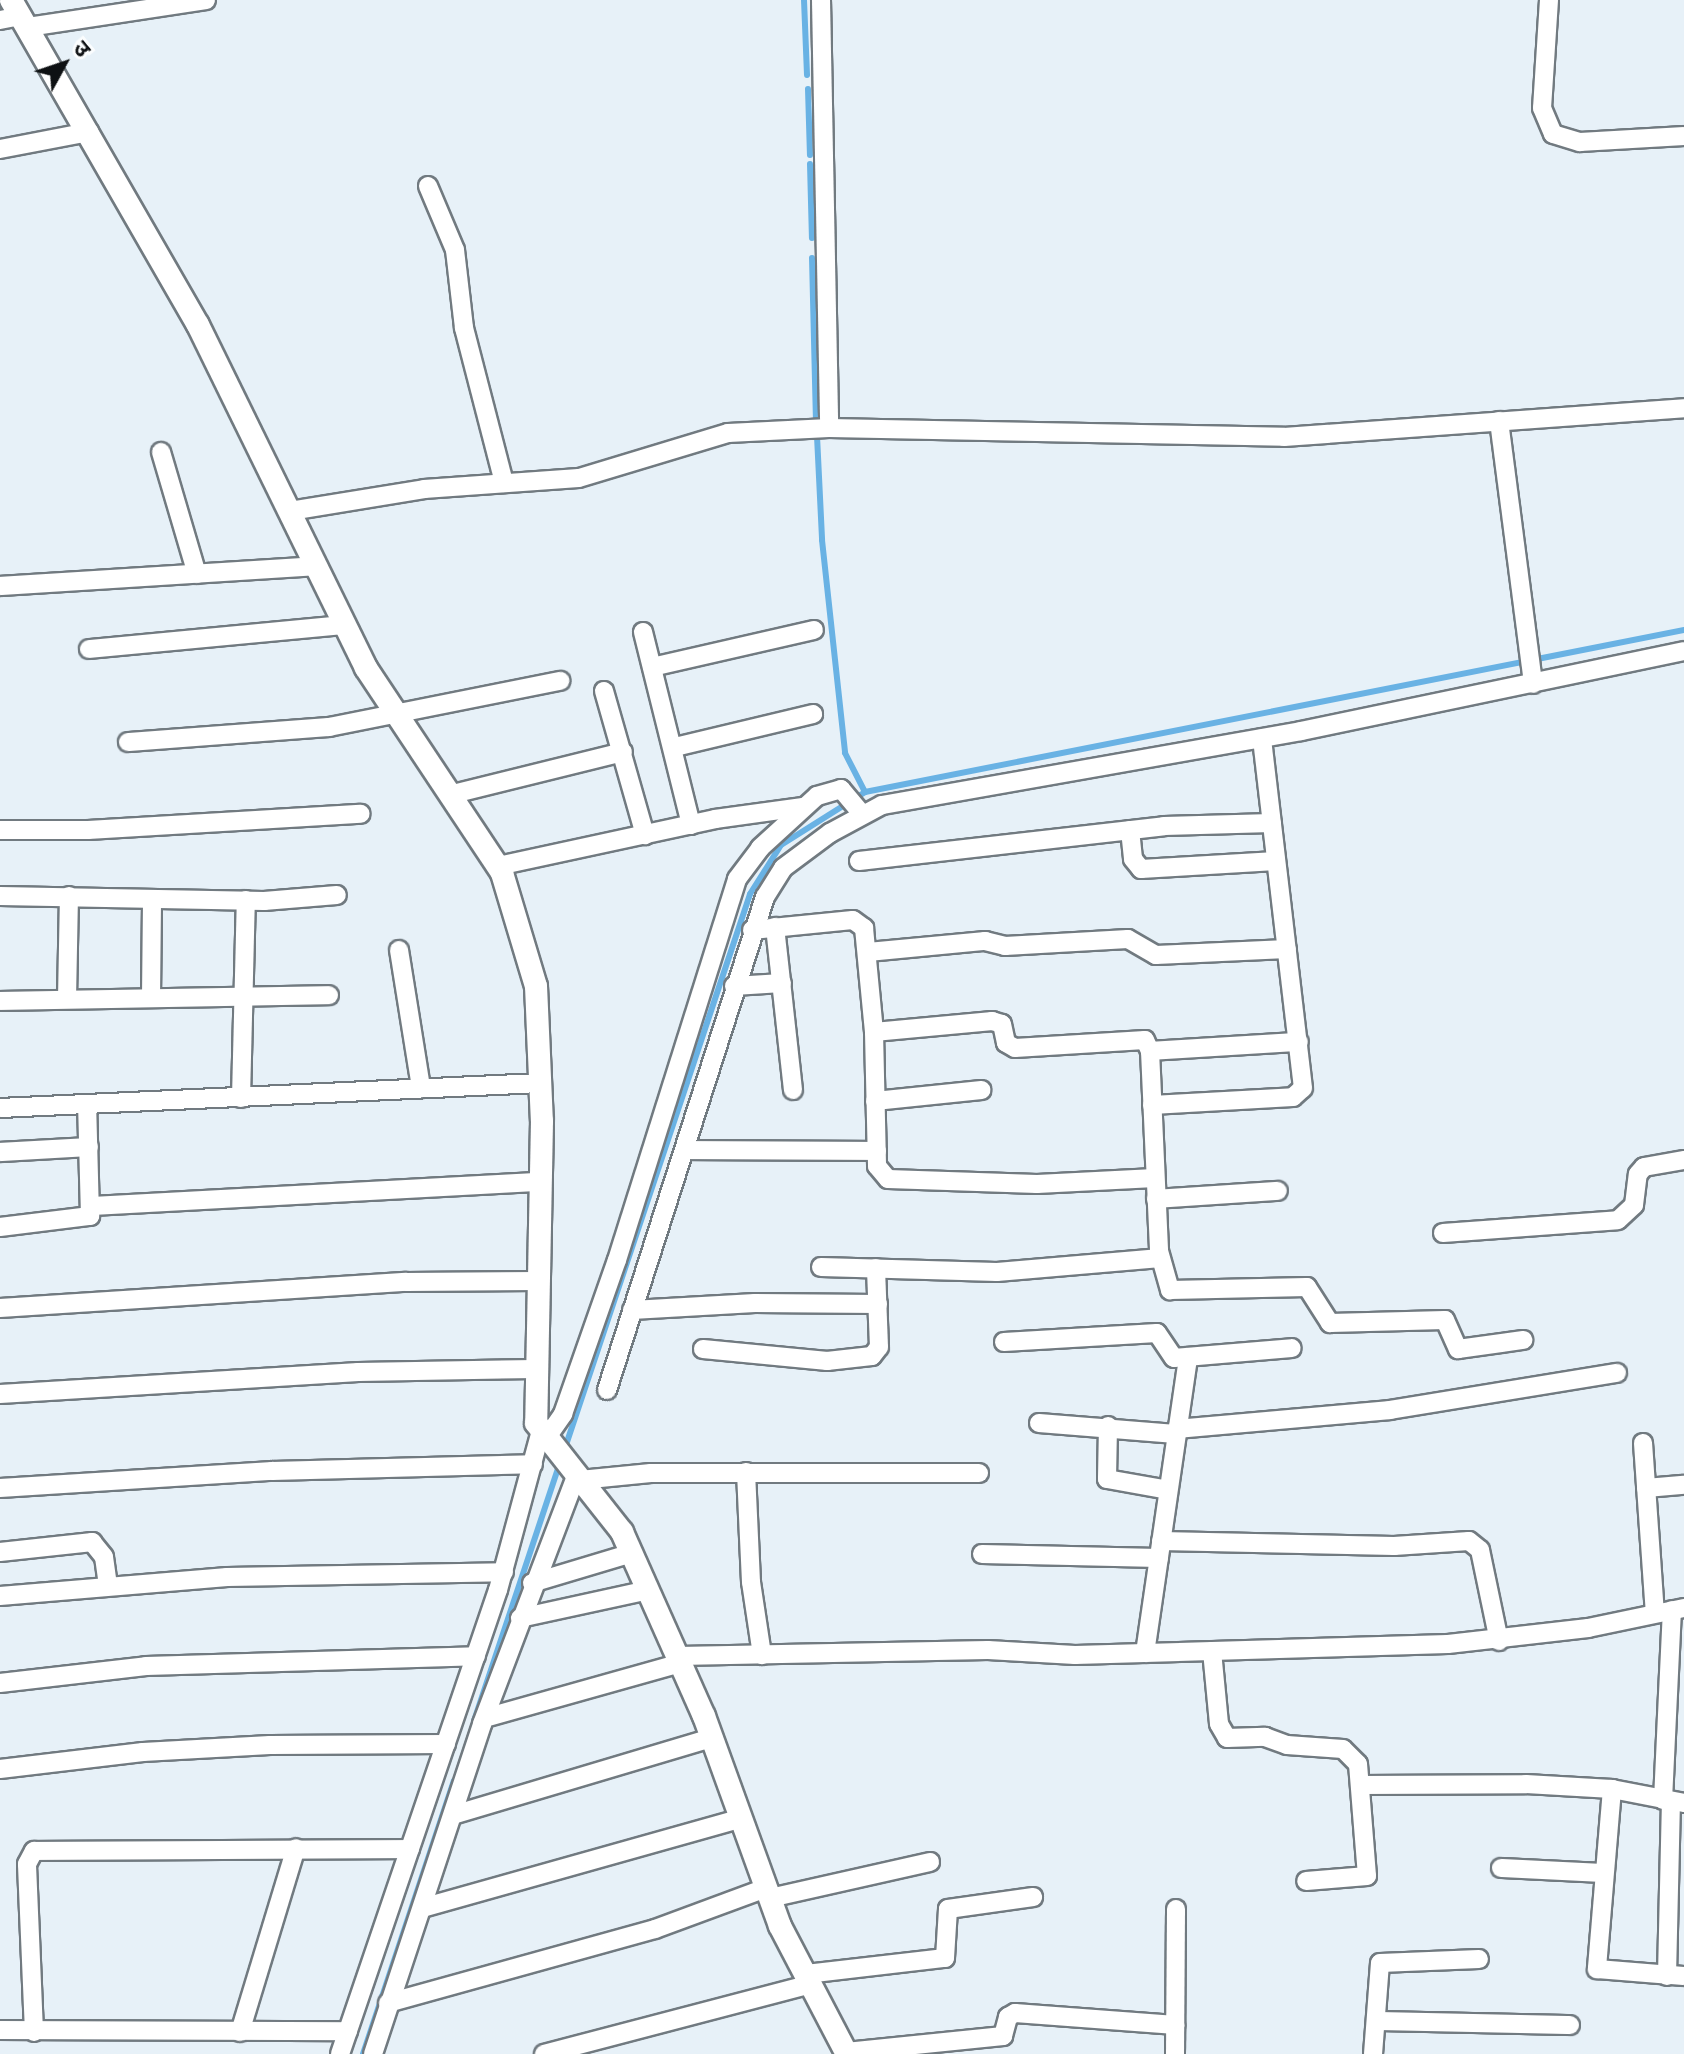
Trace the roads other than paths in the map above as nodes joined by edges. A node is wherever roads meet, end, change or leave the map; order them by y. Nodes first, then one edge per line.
1 (206, 0) edge
2 (821, 0) edge
3 (1549, 0) edge
4 (15, 16) edge
5 (89, 132) junction
6 (1684, 136) edge
7 (0, 149) edge
8 (428, 186) dead end
9 (1684, 408) edge
10 (1499, 421) junction
11 (829, 428) junction
12 (161, 452) dead end
13 (504, 483) junction
14 (290, 511) junction
15 (317, 566) junction
16 (197, 574) junction
17 (0, 586) edge
18 (345, 625) junction
19 (814, 630) dead end
20 (643, 632) dead end
21 (89, 649) dead end
22 (1684, 651) edge
23 (652, 667) junction
24 (1531, 678) junction
25 (560, 681) dead end
26 (604, 691) dead end
27 (813, 714) dead end
28 (397, 715) junction
29 (1262, 738) junction
30 (128, 742) dead end
31 (675, 747) junction
32 (623, 752) junction
33 (453, 794) junction
34 (855, 804) junction
35 (801, 807) junction
36 (361, 814) dead end
37 (1272, 823) junction
38 (691, 825) junction
39 (0, 830) edge
40 (1130, 830) junction
41 (645, 835) junction
42 (859, 861) dead end
43 (1276, 861) junction
44 (498, 866) junction
45 (337, 895) dead end
46 (0, 896) edge
47 (69, 896) junction
48 (152, 899) junction
49 (246, 900) junction
50 (775, 927) junction
51 (752, 930) junction
52 (1287, 949) junction
53 (399, 950) dead end
54 (868, 952) junction
55 (782, 983) junction
56 (734, 986) junction
57 (329, 995) dead end
58 (243, 996) junction
59 (151, 998) junction
60 (67, 999) junction
61 (0, 1001) edge
62 (874, 1032) junction
63 (1299, 1042) junction
64 (1150, 1051) junction
65 (540, 1083) junction
66 (421, 1088) junction
67 (793, 1090) dead end
68 (981, 1090) dead end
69 (241, 1098) junction
70 (875, 1101) junction
71 (87, 1105) junction
72 (1152, 1105) junction
73 (0, 1108) edge
74 (89, 1147) junction
75 (686, 1150) junction
76 (877, 1151) junction
77 (0, 1152) edge
78 (1684, 1160) edge
79 (1155, 1178) junction
80 (540, 1182) junction
81 (1278, 1191) dead end
82 (1156, 1199) junction
83 (92, 1206) junction
84 (0, 1227) edge
85 (1443, 1233) dead end
86 (1160, 1258) junction
87 (821, 1267) dead end
88 (876, 1268) junction
89 (537, 1281) junction
90 (878, 1304) junction
91 (0, 1308) edge
92 (632, 1310) junction
93 (1523, 1340) dead end
94 (1004, 1342) dead end
95 (1292, 1348) dead end
96 (703, 1349) dead end
97 (1188, 1357) junction
98 (535, 1369) junction
99 (1617, 1373) dead end
100 (607, 1390) dead end
101 (0, 1394) edge
102 (1039, 1423) dead end
103 (1108, 1426) junction
104 (1177, 1432) junction
105 (545, 1440) junction
106 (1643, 1443) dead end
107 (533, 1464) junction
108 (746, 1472) junction
109 (979, 1473) dead end
110 (576, 1476) junction
111 (1684, 1485) edge
112 (0, 1488) edge
113 (1646, 1488) junction
114 (1168, 1490) junction
115 (1160, 1550) junction
116 (0, 1552) edge
117 (632, 1553) junction
118 (982, 1554) dead end
119 (504, 1572) junction
120 (532, 1583) junction
121 (108, 1584) junction
122 (648, 1590) junction
123 (0, 1596) edge
124 (1670, 1610) edge
125 (520, 1618) junction
126 (1499, 1641) junction
127 (1212, 1651) junction
128 (1145, 1653) junction
129 (762, 1655) junction
130 (476, 1656) junction
131 (679, 1660) junction
132 (0, 1683) edge
133 (485, 1718) junction
134 (712, 1738) junction
135 (446, 1744) junction
136 (0, 1769) edge
137 (1361, 1785) junction
138 (1612, 1789) junction
139 (1673, 1802) edge
140 (453, 1815) junction
141 (739, 1819) junction
142 (296, 1848) junction
143 (410, 1849) junction
144 (930, 1862) dead end
145 (1501, 1868) dead end
146 (1604, 1873) junction
147 (1306, 1881) dead end
148 (768, 1893) junction
149 (1033, 1897) dead end
150 (422, 1908) junction
151 (1176, 1909) dead end
152 (1479, 1959) dead end
153 (1676, 1976) edge
154 (808, 1979) junction
155 (388, 2003) junction
156 (1376, 2021) junction
157 (1176, 2025) junction
158 (1570, 2025) dead end
159 (0, 2030) edge
160 (348, 2031) junction
161 (34, 2032) junction
162 (240, 2032) junction
163 (846, 2053) edge
164 (340, 2054) edge
165 (373, 2054) edge
166 (544, 2054) edge
167 (1175, 2054) edge
168 (1373, 2054) edge

1 - 4 street
2 - 11 street
3 - 6 street
4 - 5 street
5 - 7 street
5 - 14 street
8 - 13 street
9 - 10 street
10 - 11 street
10 - 24 street
11 - 13 street
12 - 16 street
13 - 14 street
14 - 15 street
15 - 16 street
15 - 18 street
16 - 17 street
18 - 21 street
18 - 28 street
19 - 23 street
20 - 23 street
22 - 24 street
23 - 31 street
24 - 29 street
25 - 28 street
26 - 32 street
27 - 31 street
28 - 30 street
28 - 33 street
29 - 34 street
29 - 37 street
31 - 38 street
32 - 33 street
32 - 41 street
33 - 44 street
34 - 35 street
34 - 51 street
35 - 38 street
35 - 105 street
36 - 39 street
37 - 40 street
37 - 43 street
38 - 41 street
40 - 42 street
40 - 43 street
41 - 44 street
43 - 52 street
44 - 65 street
45 - 49 street
46 - 47 street
47 - 48 street
47 - 60 street
48 - 49 street
48 - 59 street
49 - 58 street
50 - 51 street
50 - 54 street
50 - 55 street
51 - 56 street
52 - 54 street
52 - 63 street
53 - 66 street
54 - 62 street
55 - 56 street
55 - 67 street
56 - 75 street
57 - 58 street
58 - 59 street
58 - 69 street
59 - 60 street
60 - 61 street
62 - 64 street
62 - 70 street
63 - 64 street
63 - 72 street
64 - 72 street
65 - 66 street
65 - 80 street
66 - 69 street
68 - 70 street
69 - 71 street
70 - 76 street
71 - 73 street
71 - 74 street
72 - 79 street
74 - 77 street
74 - 83 street
75 - 76 street
75 - 92 street
76 - 79 street
78 - 85 street
79 - 82 street
80 - 83 street
80 - 89 street
81 - 82 street
82 - 86 street
83 - 84 street
86 - 88 street
86 - 93 street
87 - 88 street
88 - 90 street
89 - 91 street
89 - 98 street
90 - 92 street
90 - 96 street
92 - 100 street
94 - 97 street
95 - 97 street
97 - 104 street
98 - 101 street
98 - 105 street
99 - 104 street
102 - 103 street
103 - 104 street
103 - 114 street
104 - 114 street
105 - 107 street
105 - 110 street
106 - 113 street
107 - 112 street
107 - 119 street
108 - 109 street
108 - 110 street
108 - 129 street
110 - 117 street
110 - 120 street
111 - 113 street
113 - 124 street
114 - 115 street
115 - 118 street
115 - 126 street
115 - 128 street
116 - 121 street
117 - 120 street
117 - 122 street
119 - 121 street
119 - 130 street
120 - 125 street
121 - 123 street
122 - 125 street
122 - 131 street
124 - 126 street
124 - 139 street
125 - 133 street
126 - 127 street
127 - 128 street
127 - 137 street
128 - 129 street
129 - 131 street
130 - 132 street
130 - 135 street
131 - 133 street
131 - 134 street
133 - 140 street
134 - 140 street
134 - 141 street
135 - 136 street
135 - 143 street
137 - 138 street
137 - 147 street
138 - 139 street
138 - 146 street
139 - 153 street
140 - 150 street
141 - 148 street
141 - 150 street
142 - 143 street
142 - 161 street
142 - 162 street
143 - 160 street
144 - 148 street
145 - 146 street
146 - 153 street
148 - 154 street
148 - 155 street
149 - 154 street
150 - 155 street
151 - 157 street
152 - 156 street
154 - 163 street
154 - 166 street
155 - 165 street
156 - 158 street
156 - 168 street
157 - 163 street
157 - 167 street
159 - 161 street
160 - 162 street
160 - 164 street
161 - 162 street

